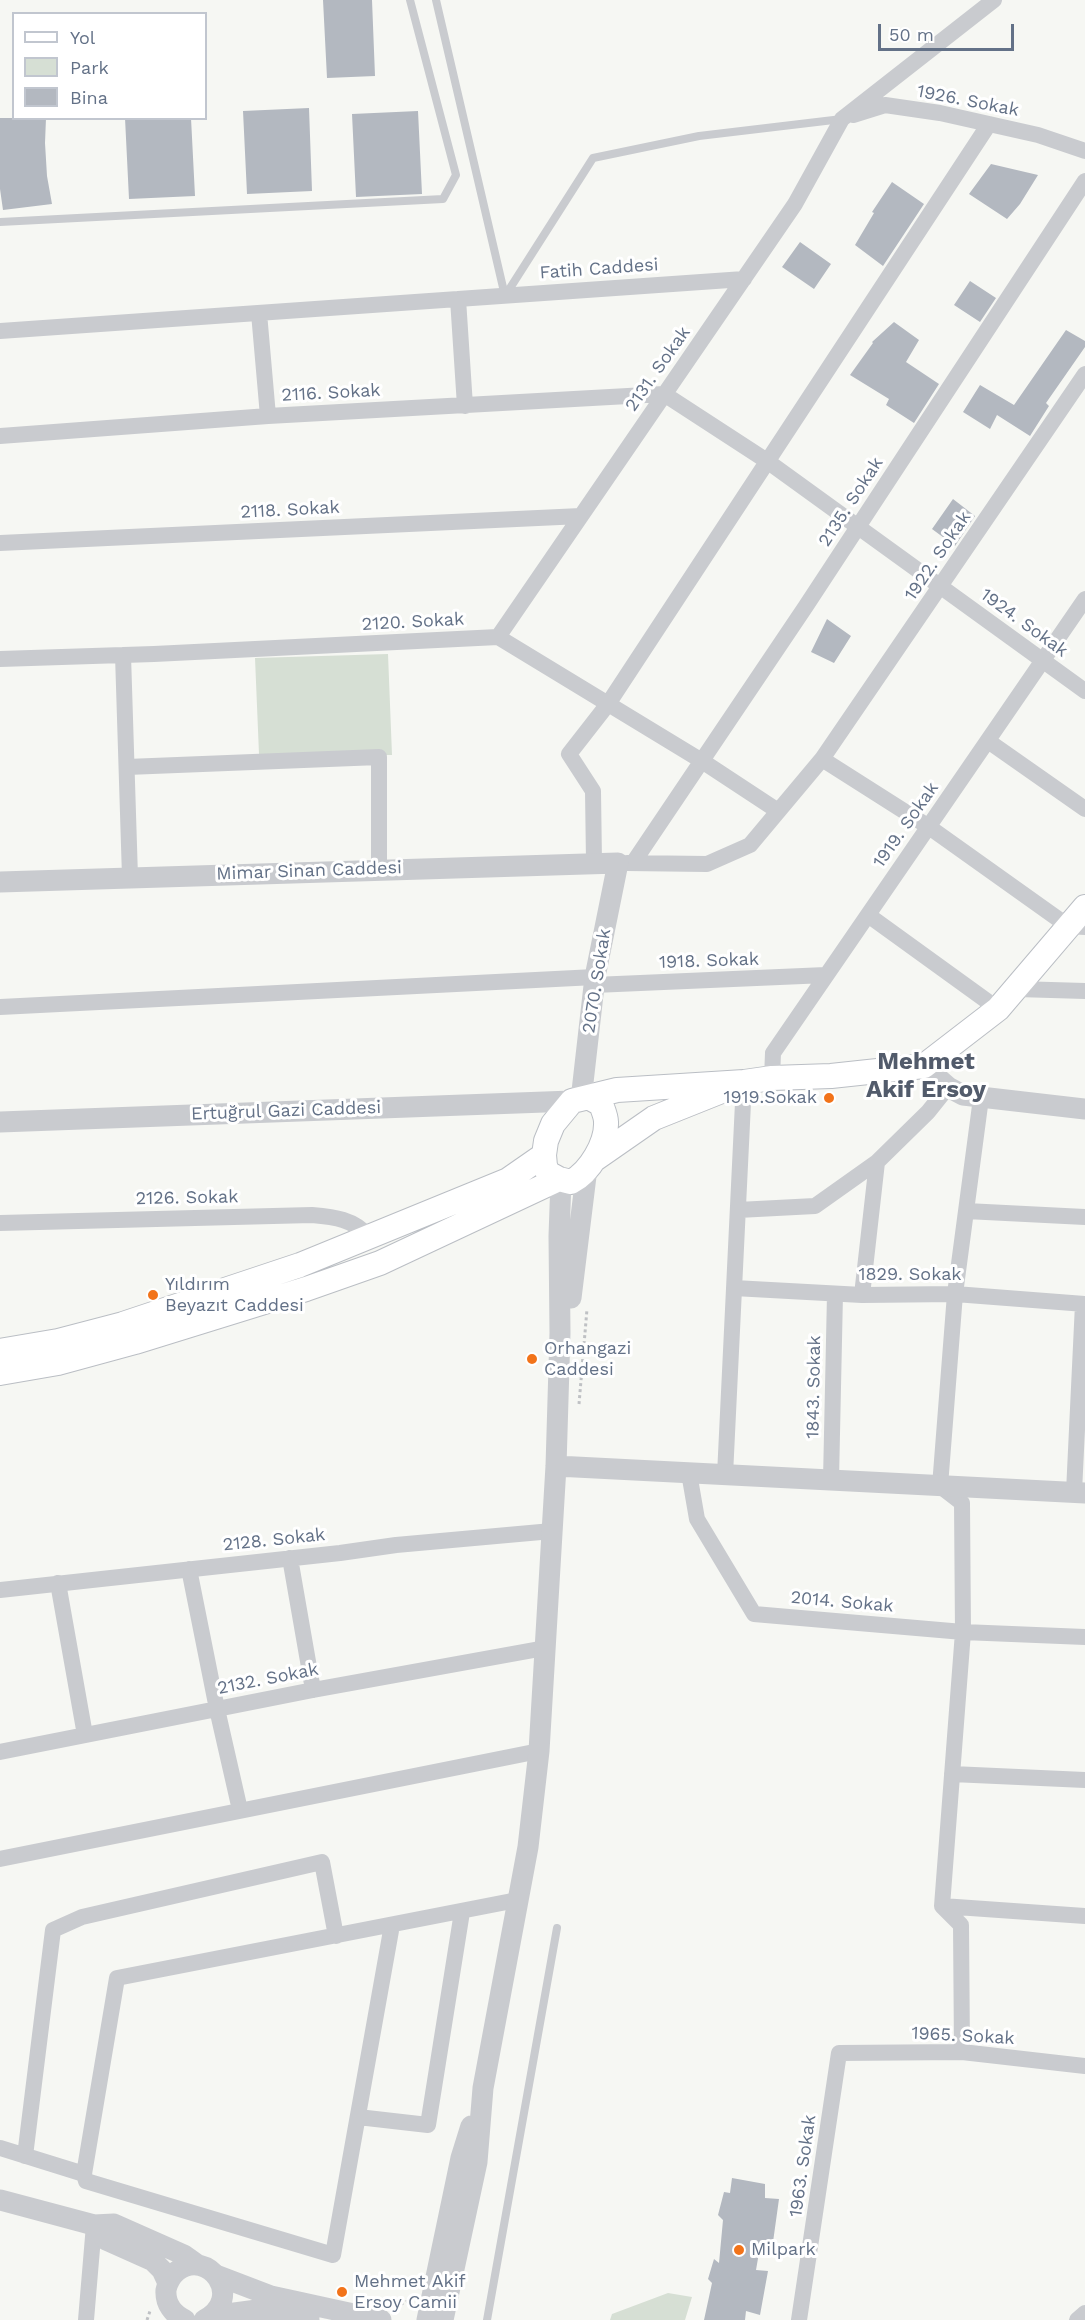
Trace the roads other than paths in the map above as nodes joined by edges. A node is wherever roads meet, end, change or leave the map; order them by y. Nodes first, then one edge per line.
1 (410, 0) edge
2 (436, 0) edge
3 (994, 0) edge
4 (842, 119) junction
5 (989, 124) junction
6 (1085, 151) edge
7 (1085, 181) edge
8 (0, 222) edge
9 (744, 279) junction
10 (505, 296) junction
11 (458, 299) junction
12 (259, 313) junction
13 (0, 331) edge
14 (1085, 374) edge
15 (664, 394) junction
16 (465, 406) junction
17 (268, 416) junction
18 (0, 436) edge
19 (767, 461) junction
20 (581, 516) junction
21 (858, 526) junction
22 (0, 543) edge
23 (941, 586) junction
24 (1085, 599) edge
25 (498, 637) junction
26 (123, 655) junction
27 (0, 659) edge
28 (1043, 660) junction
29 (1085, 691) edge
30 (608, 704) junction
31 (987, 741) junction
32 (822, 759) junction
33 (702, 761) junction
34 (127, 767) junction
35 (1085, 809) edge
36 (778, 811) junction
37 (928, 827) junction
38 (594, 862) junction
39 (626, 863) junction
40 (379, 869) junction
41 (130, 877) junction
42 (0, 882) edge
43 (1085, 907) edge
44 (868, 915) junction
45 (1077, 927) edge
46 (826, 975) junction
47 (595, 981) junction
48 (1017, 989) junction
49 (1085, 991) edge
50 (0, 1007) edge
51 (998, 1010) junction
52 (924, 1066) junction
53 (772, 1078) junction
54 (744, 1082) junction
55 (948, 1088) junction
56 (981, 1098) junction
57 (581, 1100) junction
58 (1085, 1109) edge
59 (0, 1122) edge
60 (544, 1155) junction
61 (877, 1162) junction
62 (590, 1164) junction
63 (560, 1180) junction
64 (738, 1210) junction
65 (966, 1211) junction
66 (1085, 1216) edge
67 (0, 1223) edge
68 (369, 1237) junction
69 (734, 1288) junction
70 (835, 1294) junction
71 (955, 1294) junction
72 (862, 1295) junction
73 (1084, 1304) edge
74 (0, 1351) edge
75 (0, 1373) edge
76 (556, 1466) junction
77 (689, 1473) junction
78 (725, 1474) junction
79 (831, 1480) junction
80 (940, 1486) junction
81 (1079, 1493) edge
82 (552, 1531) junction
83 (290, 1558) junction
84 (189, 1569) junction
85 (58, 1583) junction
86 (0, 1590) edge
87 (963, 1632) junction
88 (1085, 1636) edge
89 (545, 1648) junction
90 (313, 1690) junction
91 (217, 1709) junction
92 (85, 1736) junction
93 (539, 1751) junction
94 (0, 1752) edge
95 (952, 1774) junction
96 (1085, 1780) edge
97 (240, 1810) junction
98 (0, 1859) edge
99 (517, 1900) junction
100 (942, 1906) junction
101 (462, 1912) junction
102 (1085, 1916) edge
103 (392, 1925) junction
104 (558, 1928) dead end
105 (336, 1936) junction
106 (962, 2052) junction
107 (839, 2053) joint
108 (1085, 2066) edge
109 (483, 2088) junction
110 (358, 2117) junction
111 (0, 2148) edge
112 (25, 2156) junction
113 (84, 2174) junction
114 (0, 2200) edge
115 (94, 2225) junction
116 (207, 2270) junction
117 (167, 2288) junction
118 (1085, 2313) edge
119 (207, 2319) edge
120 (86, 2320) edge
121 (162, 2320) edge
122 (184, 2320) edge
123 (309, 2320) edge
124 (381, 2320) edge
125 (427, 2320) edge
126 (442, 2320) edge
127 (487, 2320) edge
128 (799, 2320) edge
129 (1077, 2320) edge

1 - 8 lane
2 - 10 lane
3 - 4 street
4 - 5 street, 1926. Sokak
4 - 9 street, 2131. Sokak
4 - 10 lane
5 - 6 street, 1926. Sokak
5 - 19 street
7 - 21 street, 2135. Sokak
9 - 10 street, Fatih Caddesi
9 - 15 street, 2131. Sokak
10 - 11 street, Fatih Caddesi
11 - 12 street, Fatih Caddesi
11 - 16 street
12 - 13 street, Fatih Caddesi
12 - 17 street
14 - 23 street, 1922. Sokak
15 - 16 street, 2116. Sokak
15 - 19 street, 1924. Sokak
15 - 20 street, 2131. Sokak
16 - 17 street, 2116. Sokak
17 - 18 street, 2116. Sokak
19 - 21 street, 1924. Sokak
19 - 30 street
20 - 22 street, 2118. Sokak
20 - 25 street, 2131. Sokak
21 - 23 street, 1924. Sokak
21 - 33 street, 2135. Sokak
23 - 28 street, 1924. Sokak
23 - 32 street, 1922. Sokak
24 - 28 street, 1919. Sokak
25 - 26 street, 2120. Sokak
25 - 30 street
26 - 27 street, 2120. Sokak
26 - 34 street
28 - 29 street, 1924. Sokak
28 - 31 street, 1919. Sokak
30 - 33 street
30 - 38 street
31 - 35 street
31 - 37 street, 1919. Sokak
32 - 36 street, 1922. Sokak
32 - 37 street
33 - 36 street
33 - 39 street, 2135. Sokak
34 - 40 street
34 - 41 street
36 - 39 street, 1922. Sokak
37 - 44 street, 1919. Sokak
37 - 45 street
38 - 39 street, Mimar Sinan Caddesi
38 - 40 street, Mimar Sinan Caddesi
39 - 47 street, 2070. Sokak
40 - 41 street, Mimar Sinan Caddesi
41 - 42 street, Mimar Sinan Caddesi
43 - 45 main road
44 - 46 street, 1919. Sokak
44 - 51 street
45 - 48 main road
46 - 47 street, 1918. Sokak
46 - 53 street, 1919. Sokak
47 - 50 street, 1918. Sokak
47 - 57 street, 2070. Sokak
48 - 49 street
48 - 51 main road
51 - 52 main road
52 - 53 main road
52 - 55 street
53 - 54 main road
54 - 57 main road
54 - 62 main road
54 - 64 street
55 - 56 street
55 - 61 street
56 - 58 street
56 - 65 street
57 - 59 street, Ertuğrul Gazi Caddesi
57 - 60 main road
57 - 62 main road
60 - 63 main road
60 - 68 main road
61 - 64 street
61 - 72 street
62 - 63 main road
62 - 76 street
63 - 75 main road
63 - 76 street
64 - 69 street
65 - 66 street
65 - 71 street
67 - 68 street, 2126. Sokak
68 - 74 main road
69 - 70 street, 1829. Sokak
69 - 78 street
70 - 72 street, 1829. Sokak
70 - 79 street, 1843. Sokak
71 - 72 street, 1829. Sokak
71 - 73 street, 1829. Sokak
71 - 80 street
73 - 81 street
76 - 77 street
76 - 82 street
77 - 78 street
77 - 87 street, 2014. Sokak
78 - 79 street
79 - 80 street
80 - 81 street
80 - 87 street
82 - 83 street, 2128. Sokak
82 - 89 street
83 - 84 street, 2128. Sokak
83 - 90 street
84 - 85 street, 2128. Sokak
84 - 91 street
85 - 86 street, 2128. Sokak
85 - 92 street
87 - 88 street, 2014. Sokak
87 - 95 street
89 - 90 street, 2132. Sokak
89 - 93 street
90 - 91 street, 2132. Sokak
91 - 92 street, 2132. Sokak
91 - 97 street
92 - 94 street, 2132. Sokak
93 - 97 street
93 - 99 street
95 - 96 street
95 - 100 street
97 - 98 street
99 - 101 street
99 - 109 street
100 - 102 street
100 - 106 street
101 - 103 street
101 - 110 street
103 - 105 street
103 - 110 street
104 - 127 lane
105 - 112 street
105 - 113 street
106 - 107 street, 1965. Sokak
106 - 108 street, 1965. Sokak
107 - 128 street, 1963. Sokak
109 - 125 street
109 - 126 street
110 - 113 street
111 - 112 street
112 - 113 street
114 - 115 street
115 - 116 street
115 - 117 street
115 - 120 street
116 - 117 street
116 - 119 street
116 - 124 street
117 - 121 street
117 - 122 street
118 - 129 street
119 - 123 street

